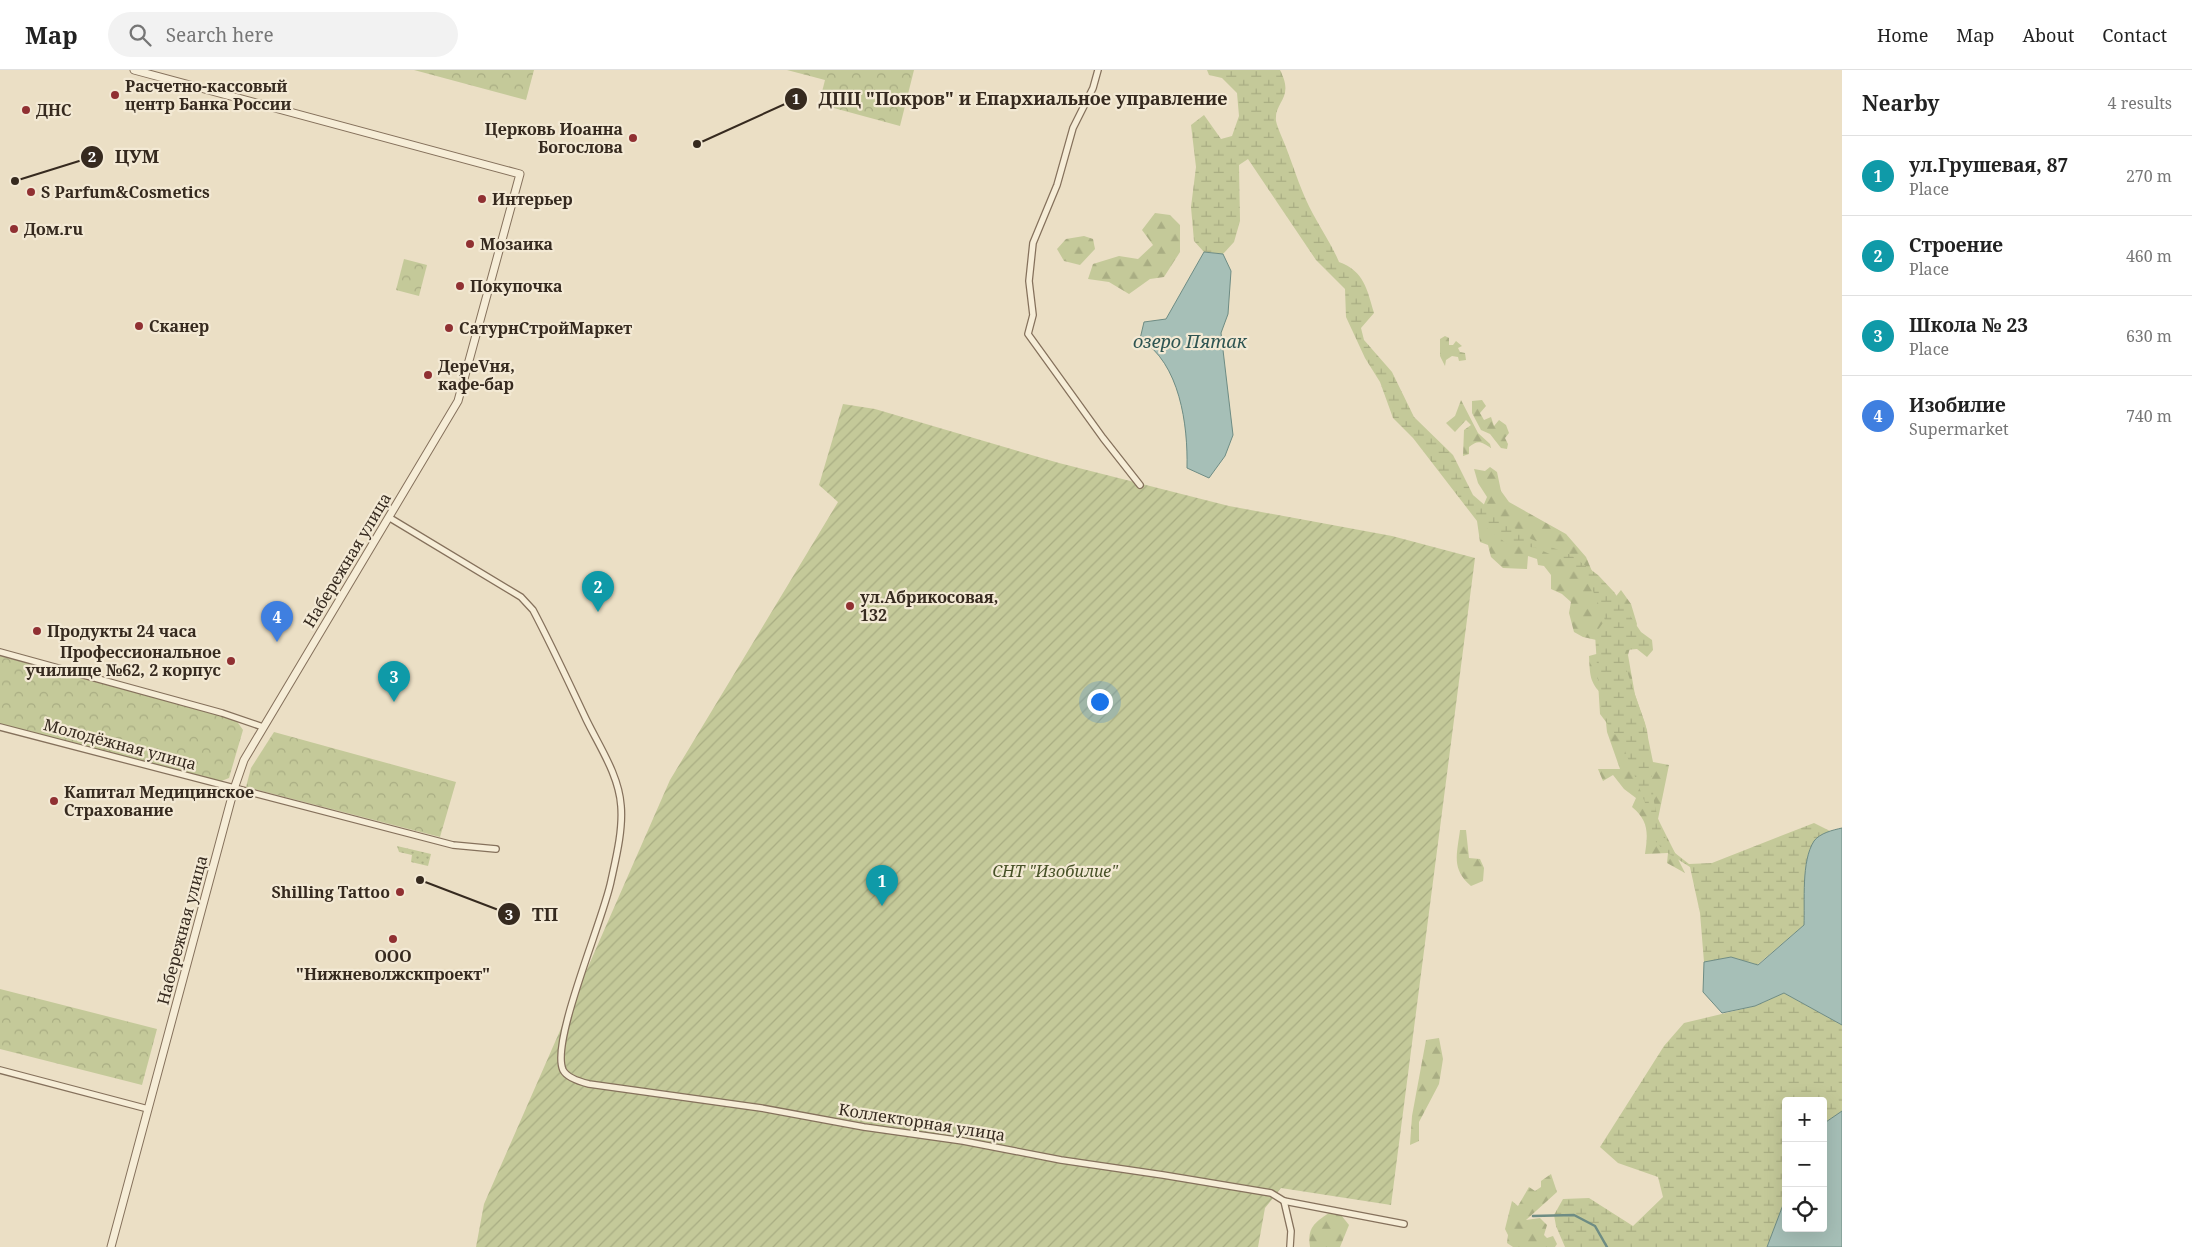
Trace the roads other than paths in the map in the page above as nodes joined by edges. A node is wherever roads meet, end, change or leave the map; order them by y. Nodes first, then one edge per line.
1 (134, 70) edge
2 (1098, 70) edge
3 (1140, 485) dead end
4 (390, 518) junction
5 (0, 652) edge
6 (0, 727) edge
7 (262, 727) junction
8 (234, 788) junction
9 (496, 849) dead end
10 (0, 1070) edge
11 (148, 1109) junction
12 (1284, 1201) junction
13 (1404, 1224) dead end
14 (111, 1247) edge
15 (1290, 1247) edge

1 - 4 street, Набережная улица
2 - 3 street
4 - 7 street, Набережная улица
4 - 12 street, Коллекторная улица
5 - 7 street
6 - 8 street, Молодёжная улица
7 - 8 street, Набережная улица
8 - 9 street, Молодёжная улица
8 - 11 street, Набережная улица
10 - 11 street
11 - 14 street, Набережная улица
12 - 13 street, Коллекторная улица
12 - 15 street

